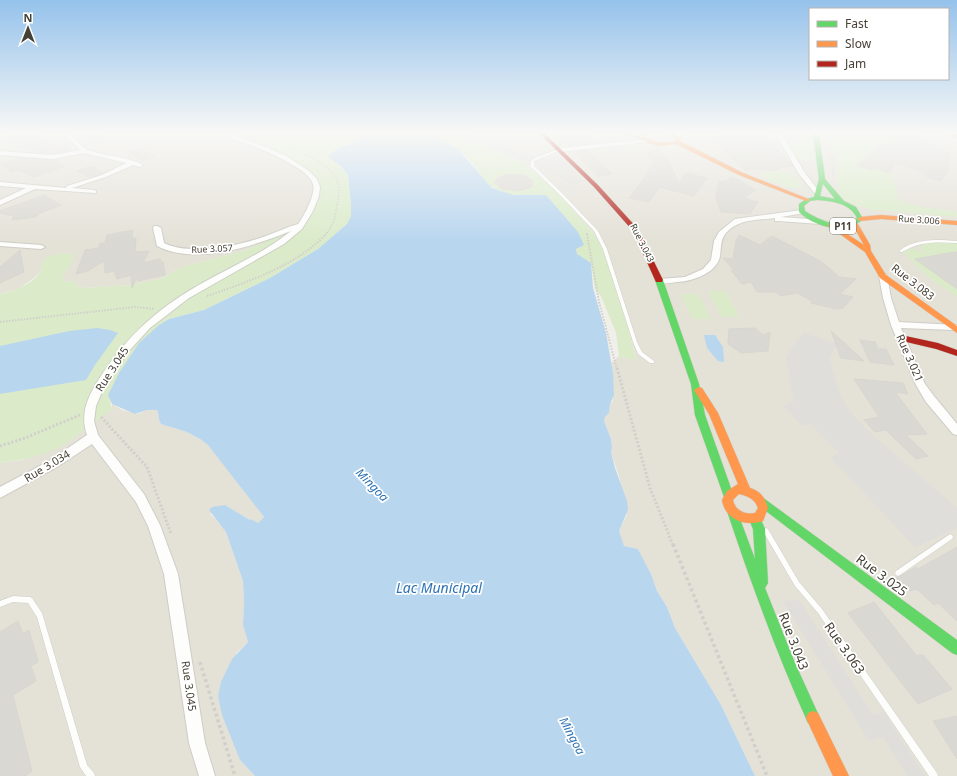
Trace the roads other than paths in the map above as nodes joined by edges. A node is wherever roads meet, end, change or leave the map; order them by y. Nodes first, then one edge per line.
1 (118, 169) edge
2 (301, 169) edge
3 (535, 169) edge
4 (579, 169) edge
5 (731, 169) edge
6 (799, 169) edge
7 (821, 169) edge
8 (822, 180) junction
9 (0, 184) edge
10 (764, 184) junction
11 (34, 187) junction
12 (58, 189) junction
13 (94, 192) dead end
14 (815, 197) junction
15 (0, 203) edge
16 (842, 203) junction
17 (802, 210) junction
18 (855, 210) junction
19 (881, 217) junction
20 (758, 218) junction
21 (857, 221) junction
22 (957, 223) edge
23 (301, 224) junction
24 (825, 224) junction
25 (157, 228) dead end
26 (957, 242) edge
27 (0, 244) edge
28 (41, 247) dead end
29 (868, 251) junction
30 (901, 251) dead end
31 (884, 276) junction
32 (660, 281) junction
33 (896, 325) junction
34 (955, 328) edge
35 (901, 338) junction
36 (957, 353) edge
37 (652, 362) dead end
38 (695, 384) junction
39 (957, 431) edge
40 (93, 437) junction
41 (745, 489) junction
42 (0, 493) edge
43 (728, 494) junction
44 (762, 502) junction
45 (732, 511) junction
46 (758, 518) junction
47 (792, 524) junction
48 (950, 537) dead end
49 (898, 573) dead end
50 (762, 596) junction
51 (0, 604) edge
52 (957, 648) edge
53 (91, 776) edge
54 (207, 776) edge
55 (842, 776) edge
56 (934, 776) edge

1 - 12 street
2 - 23 street, Rue 3.045
3 - 37 lane
4 - 32 main road, Rue 3.043
5 - 10 main road, P11
6 - 14 street
7 - 8 main road
8 - 14 main road
8 - 16 main road
9 - 11 street
10 - 14 main road, P11
10 - 17 main road, P11
11 - 12 street
11 - 15 street
12 - 13 street
14 - 16 main road, P11
14 - 17 main road
16 - 18 main road, P11
17 - 20 street
17 - 24 main road, P11
18 - 19 main road, P11
18 - 21 main road, P11
19 - 21 main road, P11
19 - 22 main road, Rue 3.006 / P11
20 - 24 street
20 - 32 street
21 - 24 main road, P11
21 - 29 main road, Rue 3.083
23 - 25 street, Rue 3.057
23 - 40 street, Rue 3.045
24 - 29 main road
26 - 30 lane
27 - 28 street
29 - 31 main road, Rue 3.083
31 - 33 street, Rue 3.021
31 - 34 main road, Rue 3.083
32 - 38 main road, Rue 3.043
33 - 34 street
33 - 35 street, Rue 3.021
35 - 36 main road
35 - 39 street, Rue 3.021
38 - 41 main road, Rue 3.043
38 - 43 main road, Rue 3.043
40 - 42 street, Rue 3.034
40 - 54 street, Rue 3.045
41 - 43 main road
41 - 44 main road
43 - 45 main road
44 - 46 main road
44 - 47 main road, Rue 3.025
45 - 46 main road
45 - 50 main road, Rue 3.043
46 - 47 main road, Rue 3.025
46 - 50 main road
46 - 56 lane, Rue 3.063
47 - 52 main road, Rue 3.025
48 - 49 lane
50 - 55 main road, Rue 3.043
51 - 53 lane

